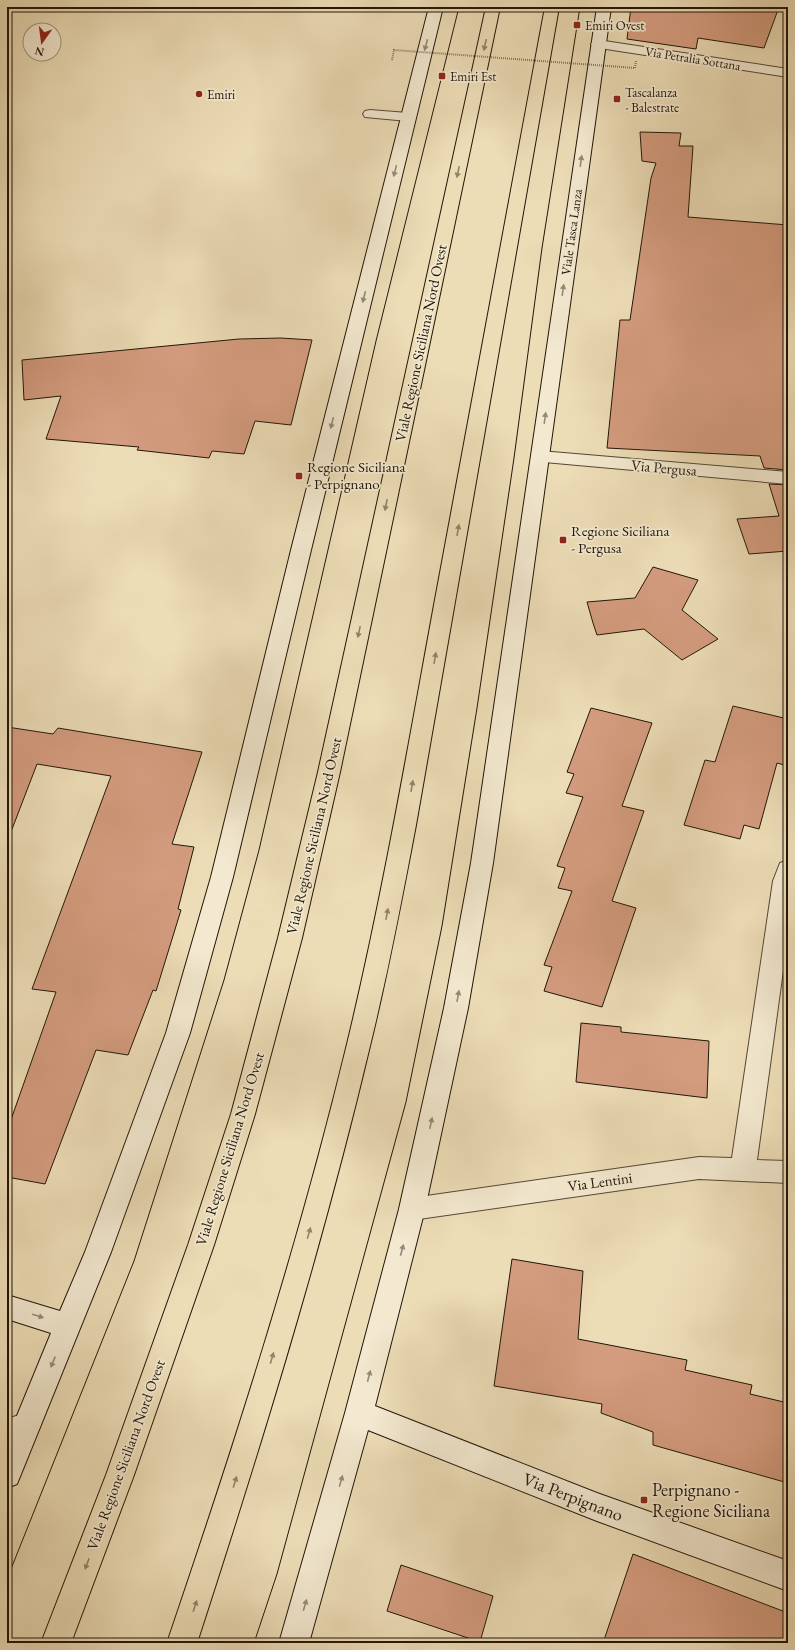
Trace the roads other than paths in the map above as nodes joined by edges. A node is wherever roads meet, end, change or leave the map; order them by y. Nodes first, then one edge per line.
1 (436, 7) edge
2 (493, 7) edge
3 (552, 7) edge
4 (604, 7) edge
5 (598, 44) junction
6 (788, 73) edge
7 (370, 114) dead end
8 (408, 117) junction
9 (540, 457) junction
10 (788, 478) edge
11 (788, 869) edge
12 (743, 1170) junction
13 (788, 1172) edge
14 (412, 1210) junction
15 (7, 1307) edge
16 (68, 1326) junction
17 (359, 1413) junction
18 (18, 1428) edge
19 (7, 1474) edge
20 (788, 1576) edge
21 (56, 1643) edge
22 (182, 1643) edge
23 (294, 1643) edge

1 -> 8 street
2 -> 21 main road, Viale Regione Siciliana Nord Ovest
22 -> 3 main road
4 - 5 street, Viale Tasca Lanza
5 - 6 street, Via Petralia Sottana
9 -> 5 street, Viale Tasca Lanza
7 - 8 lane
8 -> 16 street
9 - 10 street, Via Pergusa
14 -> 9 street
11 - 12 street
12 - 13 street, Via Lentini
12 - 14 street, Via Lentini
17 -> 14 street
15 -> 16 street
16 -> 18 street
17 - 20 street, Via Perpignano
23 -> 17 street
18 - 19 street

